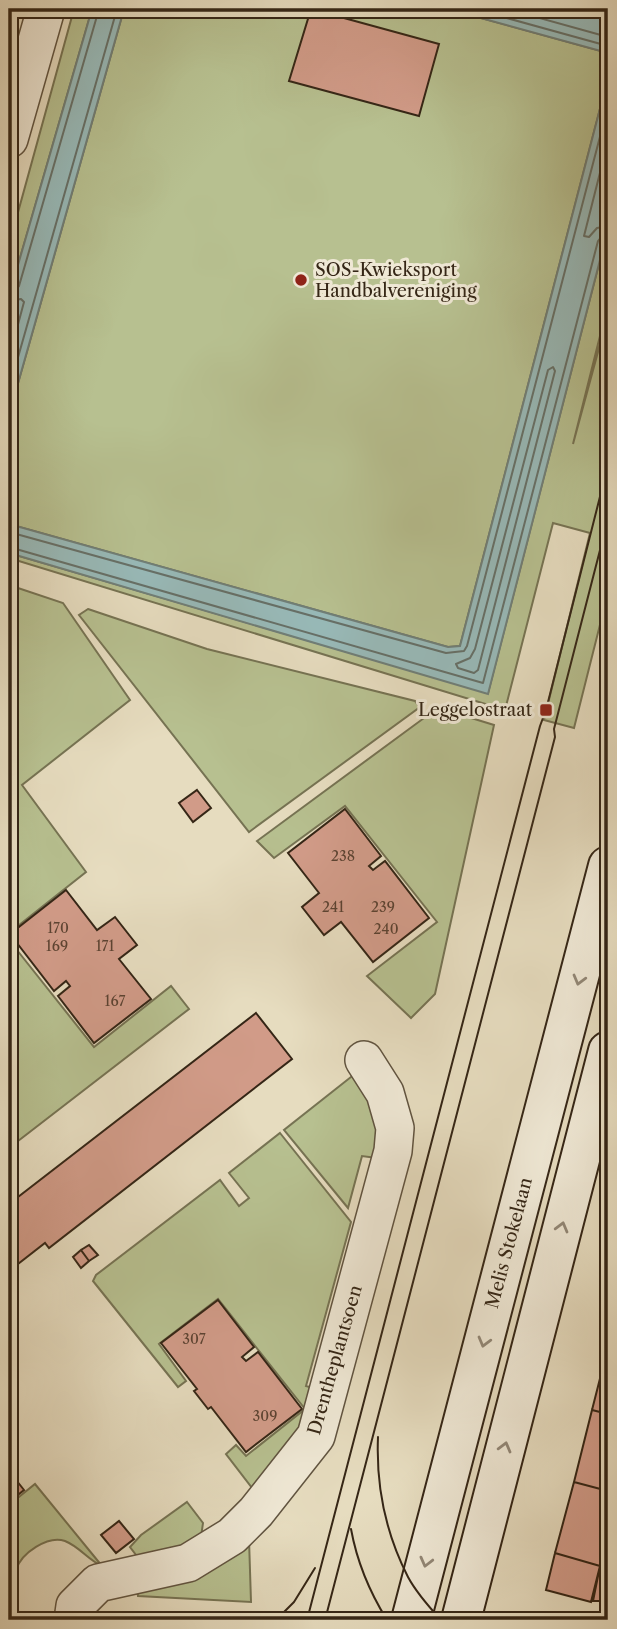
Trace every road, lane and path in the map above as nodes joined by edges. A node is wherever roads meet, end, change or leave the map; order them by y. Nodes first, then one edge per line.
1 (46, 9) edge
2 (9, 139) edge
3 (608, 866) edge
4 (608, 1051) edge
5 (364, 1060) dead end
6 (73, 1620) edge
7 (411, 1620) edge
8 (461, 1620) edge

1 - 2 street
3 -> 7 street, Melis Stokelaan
8 -> 4 street
5 - 6 street, Drentheplantsoen

